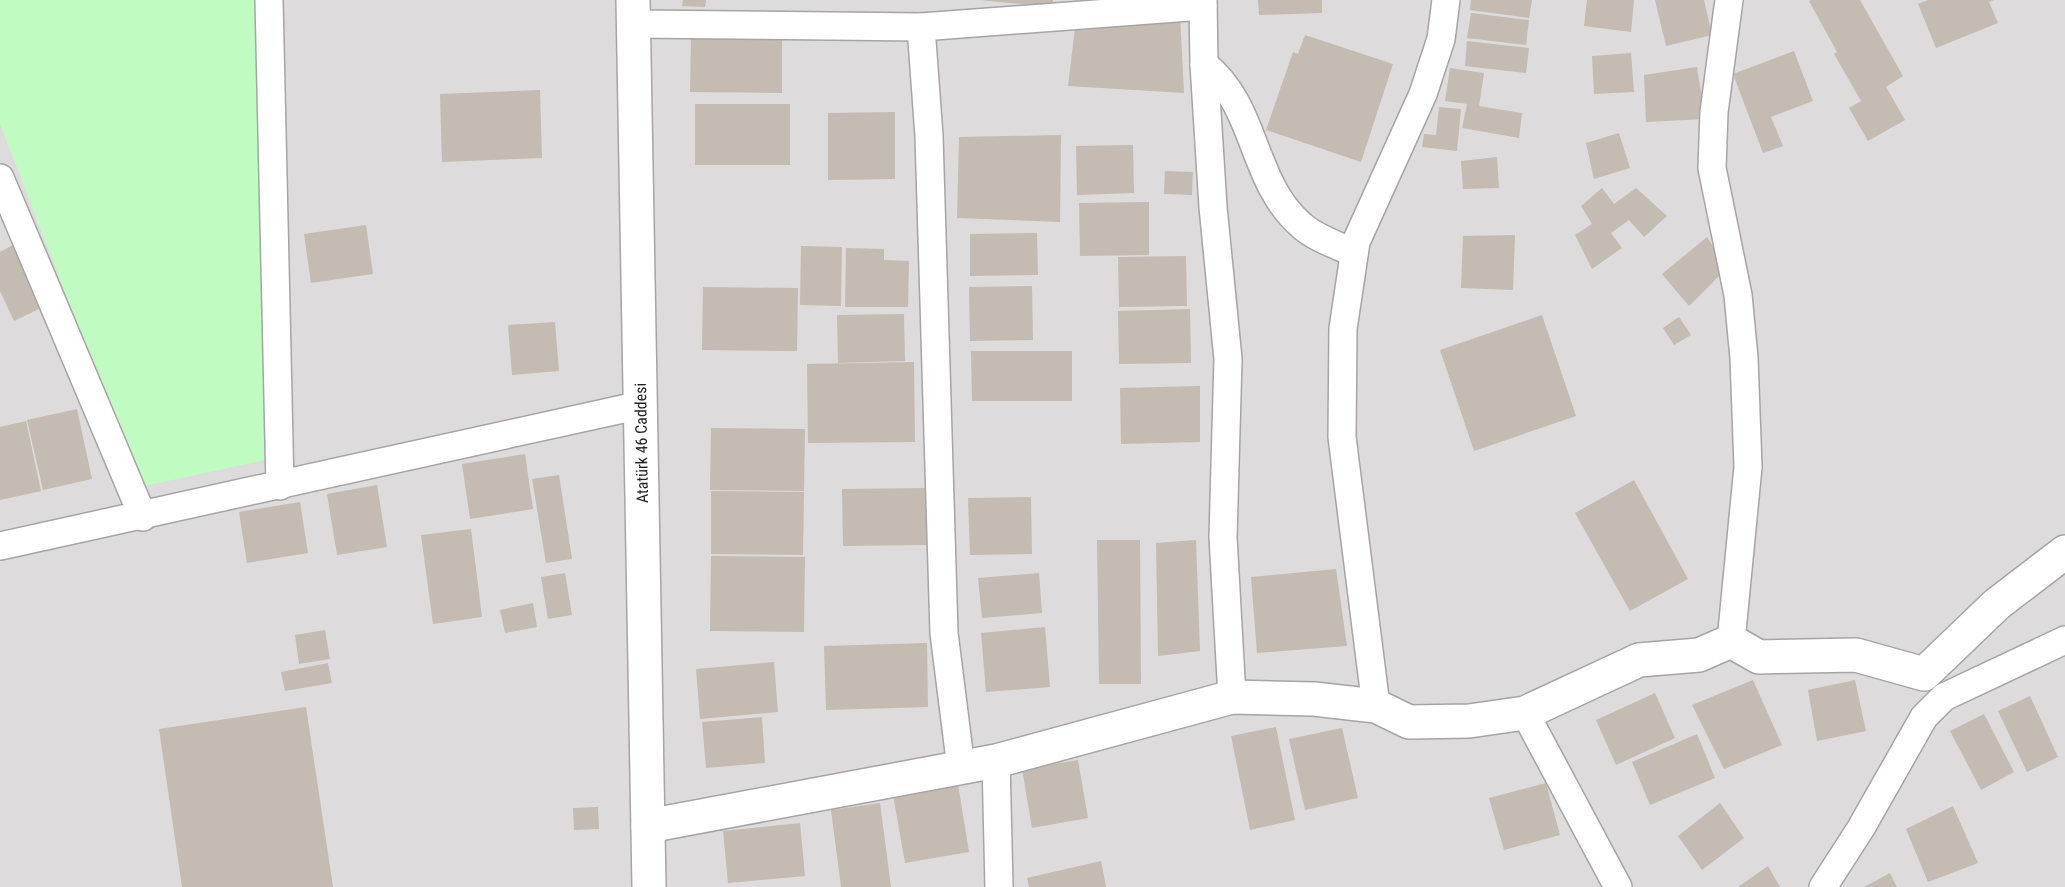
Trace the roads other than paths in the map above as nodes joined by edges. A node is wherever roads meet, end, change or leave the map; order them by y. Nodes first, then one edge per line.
1 (269, 0) edge
2 (1446, 0) edge
3 (1729, 0) edge
4 (1203, 3) edge
5 (634, 12) edge
6 (921, 27) junction
7 (1204, 64) junction
8 (0, 178) edge
9 (1354, 253) junction
10 (641, 405) junction
11 (280, 486) junction
12 (143, 517) junction
13 (0, 546) edge
14 (2065, 552) edge
15 (2065, 640) edge
16 (1731, 641) junction
17 (1934, 686) junction
18 (1232, 697) junction
19 (1376, 706) junction
20 (1526, 713) junction
21 (996, 761) junction
22 (961, 768) junction
23 (648, 826) junction
24 (649, 887) edge
25 (999, 887) edge
26 (1618, 887) edge
27 (1823, 887) edge

1 - 11 street
2 - 9 street
3 - 16 street
4 - 6 street
4 - 7 street
5 - 6 street
5 - 10 street, Atatürk 46 Caddesi
6 - 22 street
7 - 9 street
7 - 18 street
8 - 12 street
9 - 19 street
10 - 11 street
10 - 23 street, Atatürk 46 Caddesi
11 - 12 street
12 - 13 street
14 - 17 street
15 - 17 street
16 - 17 street
16 - 20 street
17 - 27 street
18 - 19 street
18 - 21 street
19 - 20 street
20 - 26 street
21 - 22 street
21 - 25 street
22 - 23 street
23 - 24 street, Atatürk 46 Caddesi

